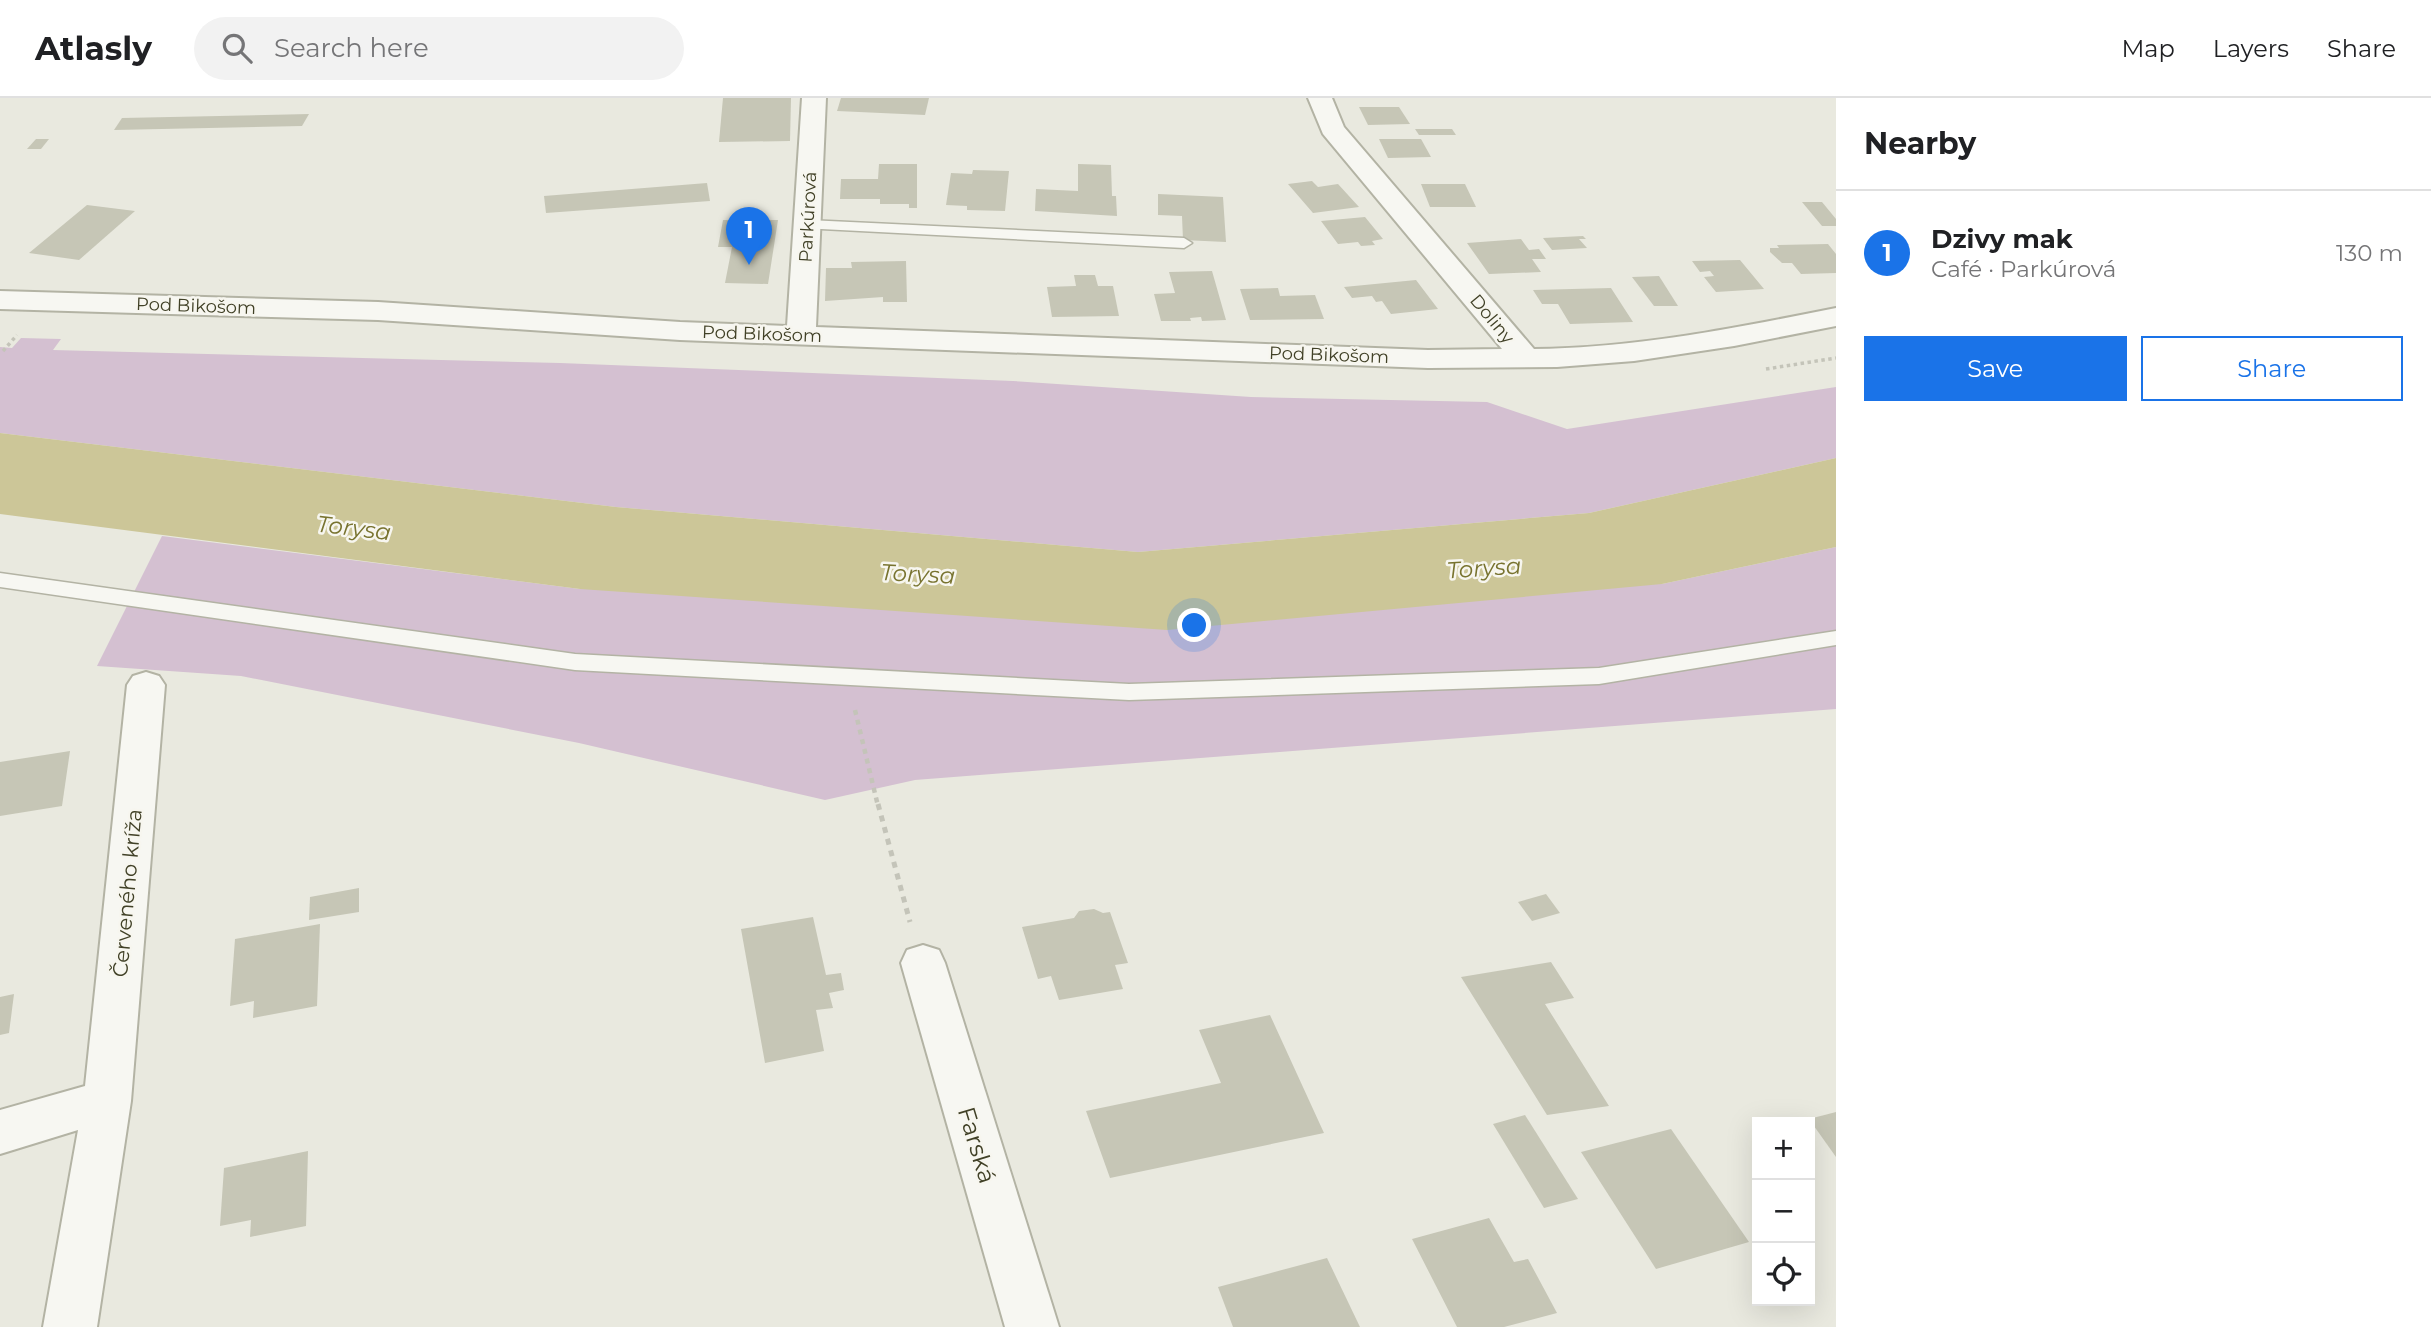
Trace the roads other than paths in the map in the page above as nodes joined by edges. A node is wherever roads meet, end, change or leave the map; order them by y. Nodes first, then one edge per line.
1 (814, 98) edge
2 (1321, 98) edge
3 (808, 225) junction
4 (1184, 243) dead end
5 (0, 300) edge
6 (1836, 317) edge
7 (801, 335) junction
8 (1525, 358) junction
9 (0, 580) edge
10 (1836, 638) edge
11 (146, 685) dead end
12 (923, 963) road end
13 (107, 1101) junction
14 (0, 1132) edge
15 (70, 1327) edge
16 (1032, 1327) edge

1 - 3 street, Parkúrová
2 - 8 street, Doliny
3 - 4 lane
3 - 7 street, Parkúrová
5 - 7 street, Pod Bikošom
6 - 8 street, Doliny
7 - 8 street, Pod Bikošom
9 - 10 lane
11 - 13 street, Červeného kríža
12 - 16 street, Farská
13 - 14 street
13 - 15 street, Červeného kríža

